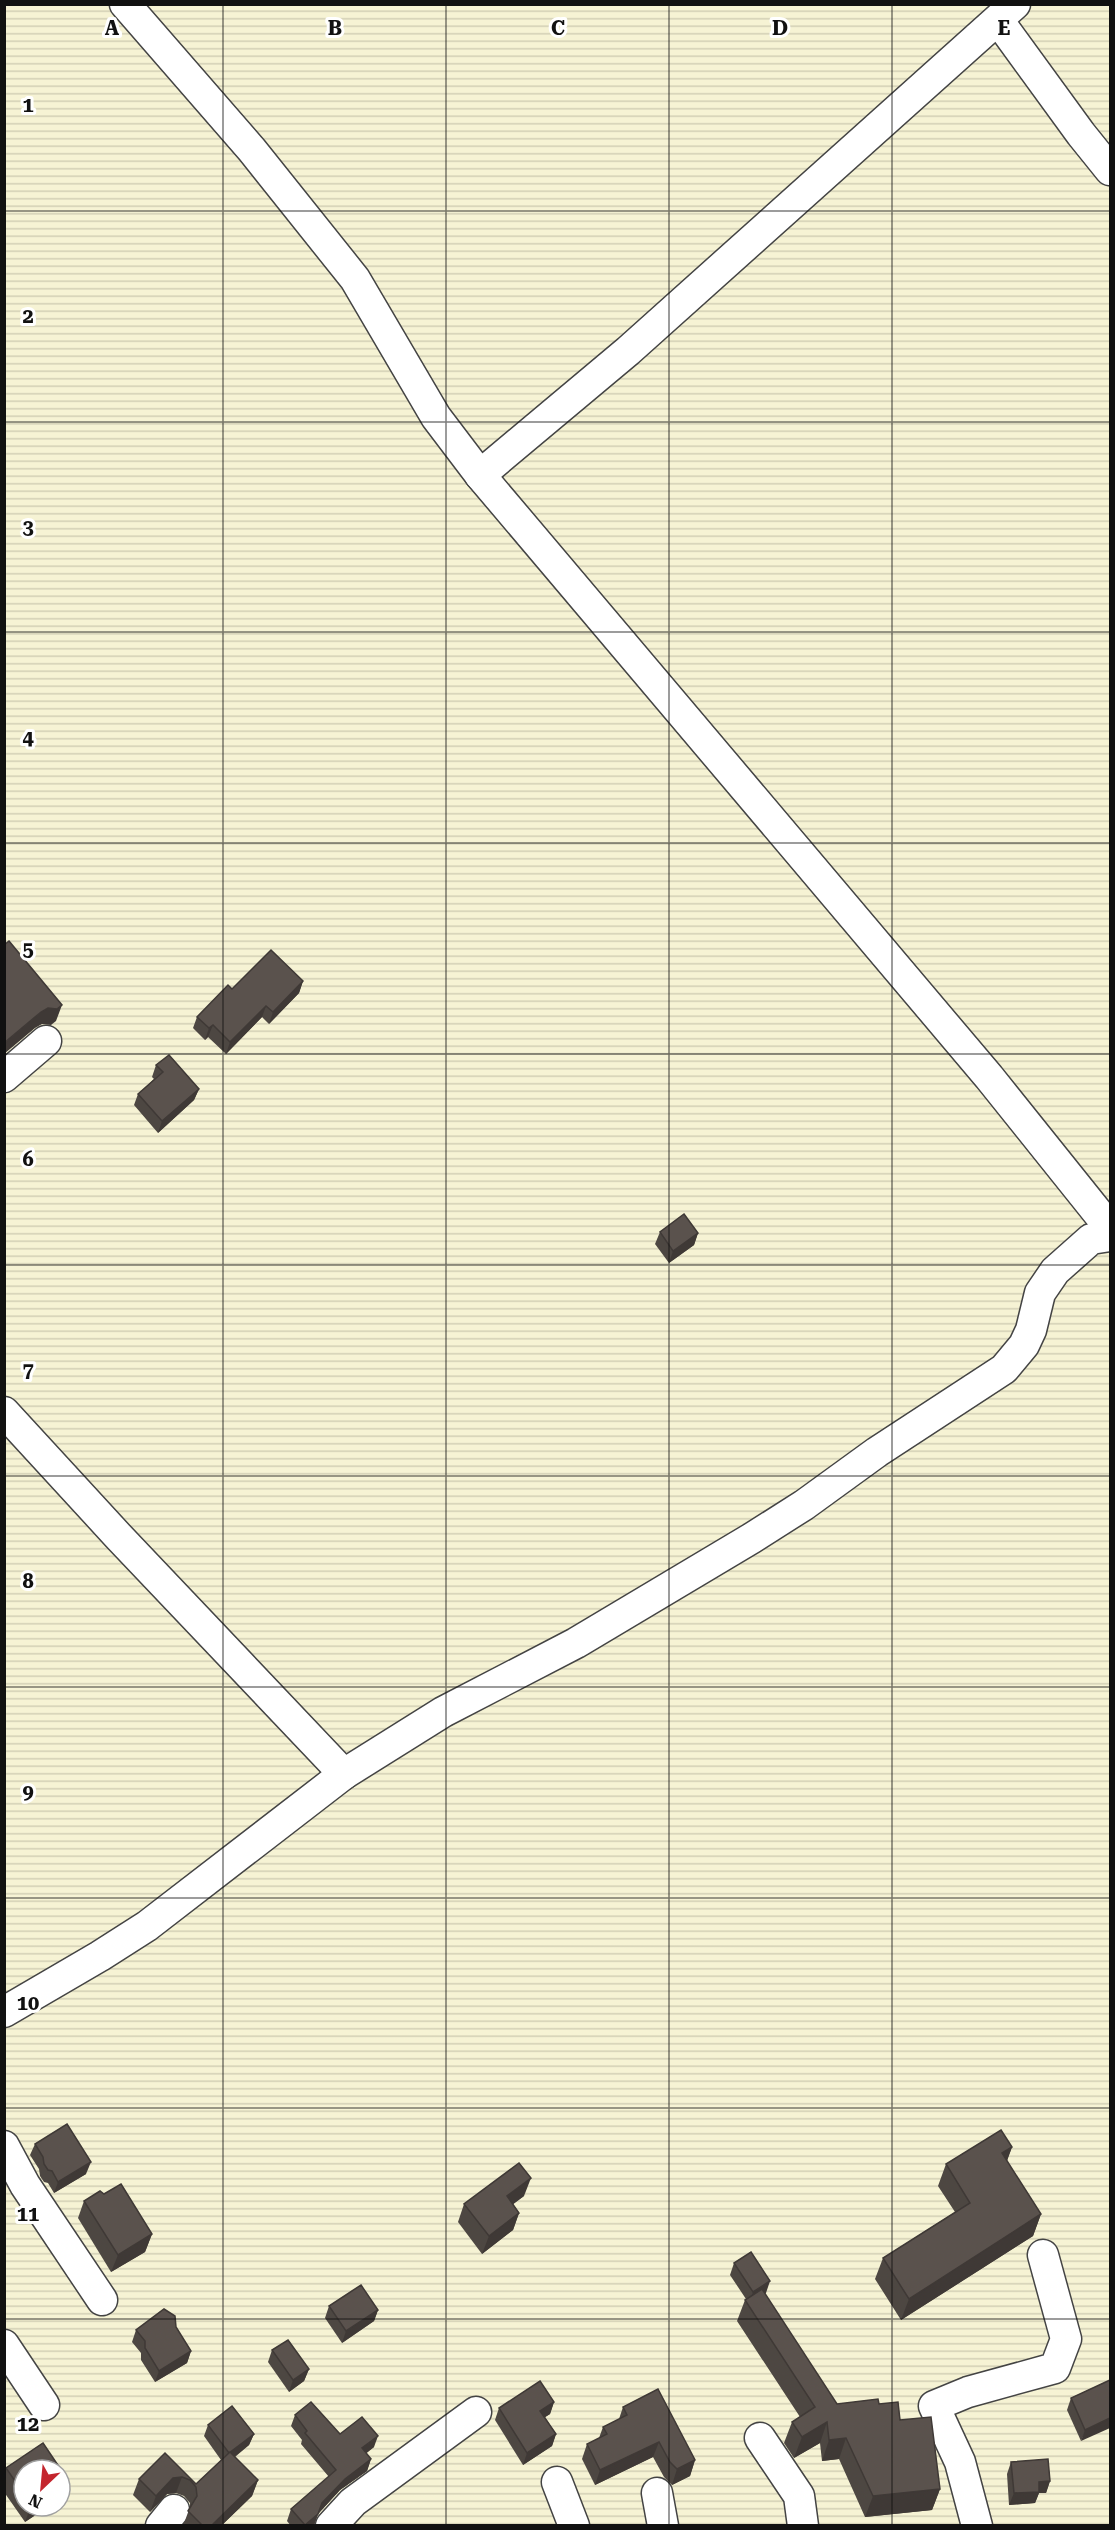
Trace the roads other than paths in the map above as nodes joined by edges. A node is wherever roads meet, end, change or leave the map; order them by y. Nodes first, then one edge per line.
1 (125, 4) edge
2 (1007, 12) edge
3 (1110, 170) edge
4 (480, 475) junction
5 (46, 1041) dead end
6 (4, 1077) edge
7 (1110, 1228) edge
8 (1110, 1236) edge
9 (4, 1412) edge
10 (344, 1774) junction
11 (4, 2012) edge
12 (4, 2146) edge
13 (1043, 2256) dead end
14 (102, 2301) dead end
15 (4, 2345) edge
16 (44, 2405) dead end
17 (476, 2412) dead end
18 (760, 2438) dead end
19 (557, 2482) dead end
20 (657, 2493) dead end
21 (331, 2526) edge
22 (574, 2526) edge
23 (663, 2526) edge
24 (803, 2526) edge
25 (977, 2526) edge

1 - 4 street
2 - 3 street
2 - 4 street
4 - 7 street
5 - 6 street
8 - 10 street
9 - 10 street
10 - 11 street
12 - 14 street
13 - 25 street
15 - 16 street
17 - 21 street
18 - 24 street
19 - 22 street
20 - 23 street

